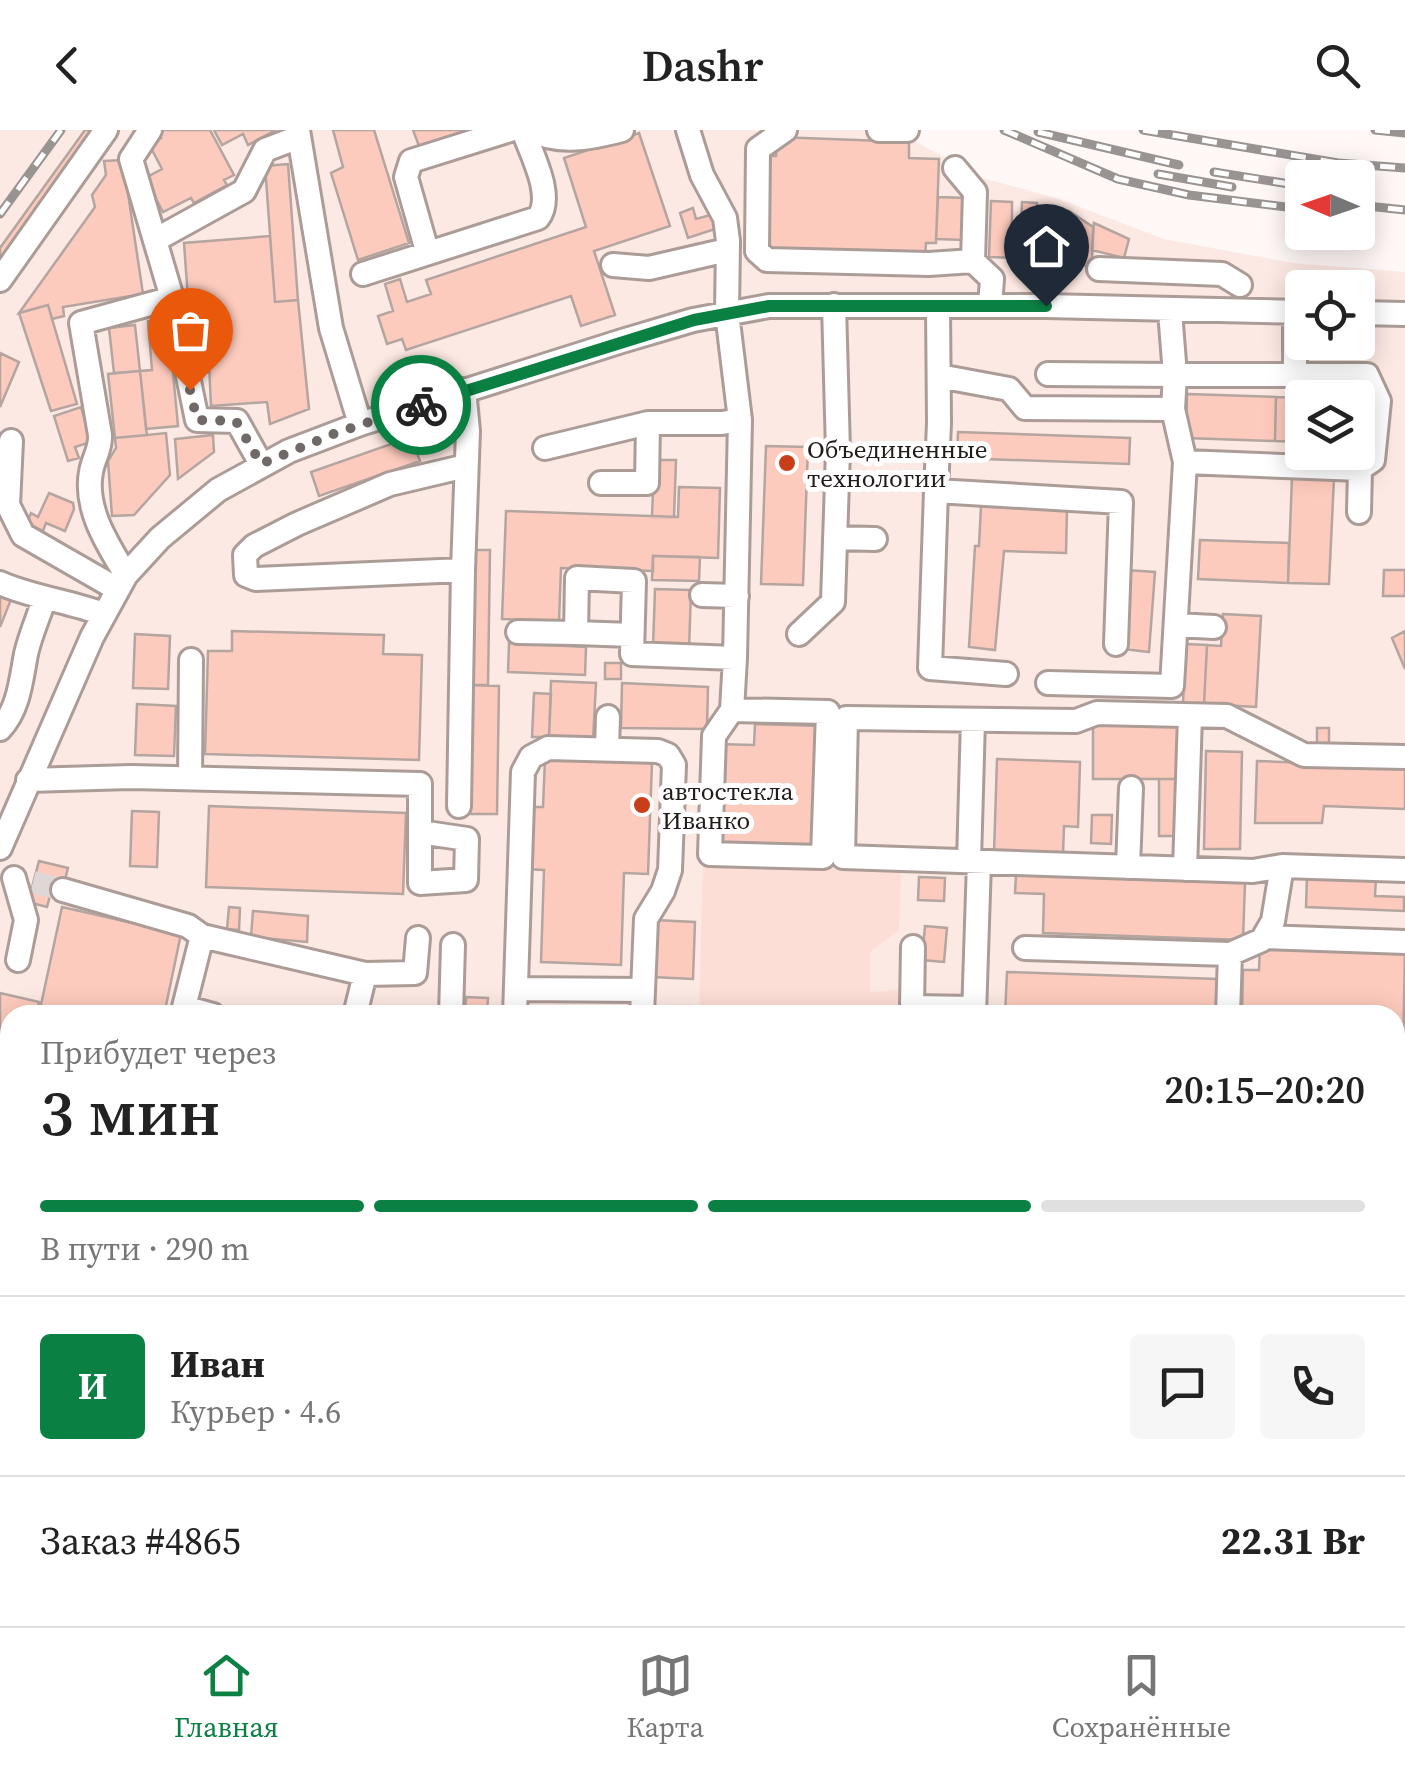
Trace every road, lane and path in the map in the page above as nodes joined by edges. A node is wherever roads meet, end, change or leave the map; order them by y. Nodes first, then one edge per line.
1 (106, 130) edge
2 (150, 130) edge
3 (510, 130) edge
4 (526, 130) edge
5 (622, 130) edge
6 (688, 130) edge
7 (785, 130) edge
8 (879, 130) edge
9 (906, 130) edge
10 (298, 134) edge
11 (955, 168) dead end
12 (157, 239) junction
13 (728, 250) junction
14 (427, 251) junction
15 (973, 261) junction
16 (612, 265) dead end
17 (1100, 269) dead end
18 (364, 274) dead end
19 (0, 280) edge
20 (172, 298) junction
21 (834, 305) junction
22 (938, 306) junction
23 (990, 306) junction
24 (1170, 311) junction
25 (1241, 311) junction
26 (1285, 312) edge
27 (1375, 313) edge
28 (727, 314) junction
29 (1405, 314) edge
30 (1296, 360) edge
31 (1048, 374) dead end
32 (1174, 375) junction
33 (1295, 375) junction
34 (939, 376) junction
35 (1369, 380) edge
36 (464, 390) junction
37 (1375, 393) edge
38 (1173, 409) junction
39 (740, 420) junction
40 (648, 423) junction
41 (360, 424) junction
42 (1375, 440) edge
43 (12, 441) dead end
44 (546, 448) dead end
45 (1184, 462) junction
46 (261, 464) junction
47 (466, 466) junction
48 (1285, 466) edge
49 (1360, 470) edge
50 (601, 484) dead end
51 (936, 491) junction
52 (1359, 512) dead end
53 (835, 538) junction
54 (874, 539) dead end
55 (463, 570) junction
56 (122, 582) junction
57 (0, 583) edge
58 (702, 595) dead end
59 (737, 596) junction
60 (44, 600) junction
61 (104, 614) junction
62 (1176, 625) junction
63 (1214, 627) dead end
64 (518, 632) dead end
65 (576, 633) junction
66 (799, 634) dead end
67 (632, 635) junction
68 (1116, 644) dead end
69 (735, 658) junction
70 (191, 660) dead end
71 (1006, 674) dead end
72 (1048, 683) dead end
73 (732, 710) junction
74 (608, 716) dead end
75 (1190, 716) junction
76 (973, 720) junction
77 (0, 729) edge
78 (607, 749) junction
79 (1405, 757) edge
80 (190, 778) junction
81 (28, 780) junction
82 (1131, 788) dead end
83 (458, 806) dead end
84 (420, 832) dead end
85 (1, 841) edge
86 (974, 862) junction
87 (1282, 866) junction
88 (1128, 867) junction
89 (1186, 868) junction
90 (1405, 870) edge
91 (16, 875) edge
92 (63, 890) tunnel mouth
93 (202, 936) junction
94 (1264, 937) junction
95 (418, 938) dead end
96 (1405, 942) edge
97 (453, 945) dead end
98 (914, 947) dead end
99 (1025, 948) dead end
100 (1230, 954) junction
101 (18, 960) dead end
102 (366, 974) junction
103 (516, 989) junction
104 (643, 990) junction
105 (185, 1005) edge
106 (358, 1005) edge
107 (451, 1005) edge
108 (515, 1005) edge
109 (642, 1005) edge
110 (911, 1005) edge
111 (974, 1005) edge
112 (1228, 1005) edge

1 - 19 street
2 - 12 street
3 - 14 street
4 - 5 street
4 - 14 street
6 - 13 street
7 - 15 street
8 - 9 street
10 - 12 street
10 - 41 street
11 - 15 street
12 - 20 street
13 - 16 street
13 - 28 street
14 - 18 street
15 - 23 street
17 - 25 street
20 - 46 street
20 - 56 street
21 - 22 street
21 - 28 street
21 - 53 street
22 - 23 street
22 - 34 street
23 - 24 street
24 - 25 street
24 - 32 street
25 - 26 street
27 - 29 street
28 - 36 street
28 - 39 street
30 - 33 street
31 - 32 street
32 - 33 street
32 - 38 street
33 - 35 street
34 - 38 street
34 - 51 street
36 - 41 street
36 - 47 street
37 - 42 street
38 - 45 street
39 - 40 street
39 - 59 street
40 - 44 street
40 - 50 street
41 - 46 street
43 - 56 street
45 - 48 street
45 - 62 street
46 - 56 street
47 - 55 street
47 - 55 street
49 - 52 street
51 - 68 street
51 - 71 street
53 - 54 street
53 - 66 street
55 - 83 street
56 - 61 street
57 - 60 street
58 - 59 street
59 - 69 street
60 - 61 street
60 - 77 street
61 - 81 street
62 - 63 street
62 - 72 street
64 - 65 street
65 - 67 street
65 - 67 street
67 - 69 street
69 - 73 street
70 - 80 street
73 - 73 street
74 - 78 street
75 - 76 street
75 - 79 street
75 - 89 street
76 - 86 street
76 - 86 street
78 - 103 street
78 - 104 street
80 - 81 street
80 - 84 street
81 - 85 street
82 - 88 street
86 - 88 street
86 - 111 street
87 - 89 street
87 - 90 street
87 - 94 street
88 - 89 street
91 - 101 street
92 - 93 street
93 - 102 street
93 - 105 street
94 - 96 street
94 - 100 street
95 - 102 street
97 - 107 street
98 - 110 street
99 - 100 street
100 - 112 street
102 - 106 street
103 - 104 street
103 - 108 street
104 - 109 street

